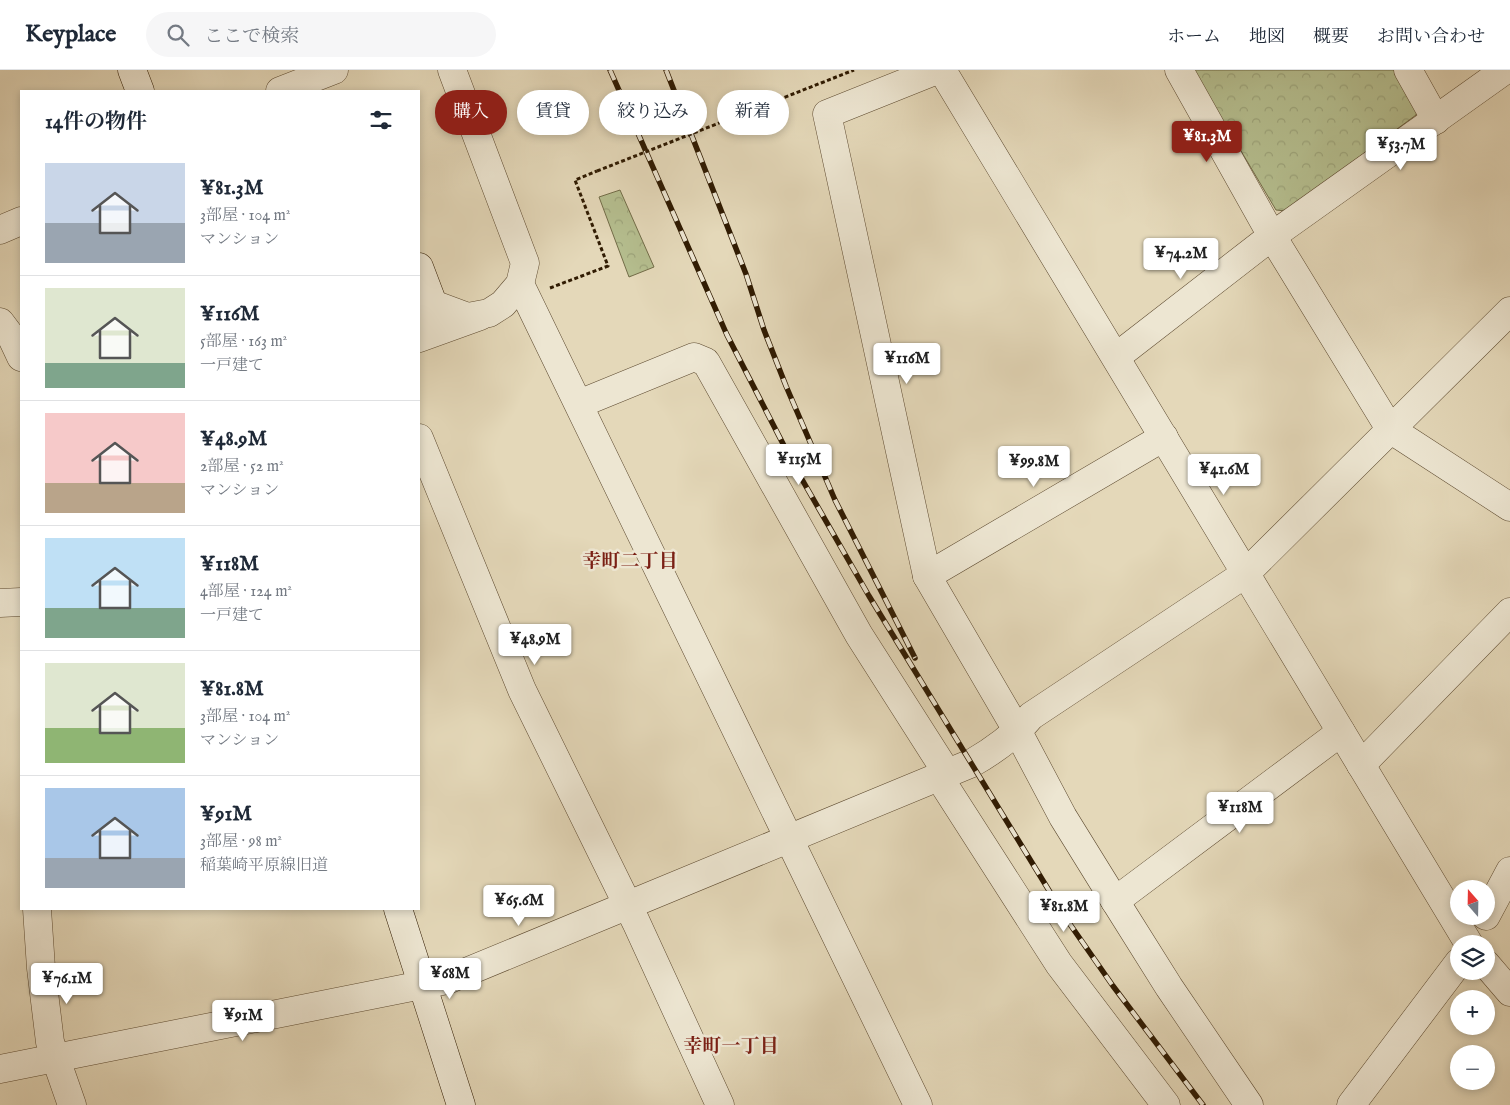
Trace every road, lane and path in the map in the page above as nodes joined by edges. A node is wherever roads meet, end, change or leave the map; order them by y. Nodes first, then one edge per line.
1 (132, 70) edge
2 (452, 70) edge
3 (854, 70) edge
4 (937, 70) edge
5 (942, 70) edge
6 (1179, 70) edge
7 (1408, 70) edge
8 (1504, 70) edge
9 (334, 74) edge
10 (140, 90) edge
11 (283, 90) edge
12 (1436, 120) junction
13 (20, 221) edge
14 (0, 230) edge
15 (1272, 236) junction
16 (420, 270) edge
17 (523, 291) junction
18 (433, 304) junction
19 (1510, 311) edge
20 (489, 313) junction
21 (0, 322) edge
22 (420, 327) edge
23 (420, 338) edge
24 (20, 355) edge
25 (1116, 357) junction
26 (579, 404) junction
27 (1390, 429) junction
28 (1164, 437) junction
29 (420, 440) edge
30 (1510, 507) edge
31 (1245, 574) junction
32 (927, 576) junction
33 (0, 602) edge
34 (20, 602) edge
35 (1510, 612) edge
36 (1018, 732) junction
37 (1341, 732) junction
38 (1361, 765) junction
39 (943, 775) junction
40 (788, 838) junction
41 (1510, 871) edge
42 (1495, 899) edge
43 (1115, 901) junction
44 (626, 906) junction
45 (38, 910) edge
46 (398, 910) edge
47 (1465, 935) edge
48 (1450, 974) edge
49 (1495, 974) edge
50 (423, 985) junction
51 (1510, 992) edge
52 (56, 1058) junction
53 (0, 1069) edge
54 (72, 1105) edge
55 (461, 1105) edge
56 (720, 1105) edge
57 (918, 1105) edge
58 (1166, 1105) edge
59 (1249, 1105) edge
60 (1351, 1105) edge

1 - 10 street
2 - 17 street
3 - 17 path, bridge
4 - 32 street
5 - 25 street
6 - 15 street
7 - 12 street
8 - 12 street
9 - 11 street
12 - 15 street
13 - 14 street
15 - 25 street
15 - 27 street
16 - 18 street
17 - 20 street
17 - 26 street
18 - 20 street
18 - 22 street
19 - 27 street
20 - 23 street
21 - 24 street
25 - 28 street
26 - 39 street
26 - 40 street
27 - 30 street
27 - 31 street
28 - 31 street
28 - 32 street
29 - 44 street
31 - 36 street
31 - 37 street
32 - 36 street
33 - 34 street
35 - 38 street
36 - 39 street
36 - 43 street
37 - 38 street
37 - 43 street
38 - 47 street
39 - 40 street
39 - 58 street
40 - 44 street
40 - 57 street
41 - 42 street
43 - 59 street
44 - 50 street
44 - 56 street
45 - 52 street
46 - 50 street
48 - 60 street
49 - 51 street
50 - 52 street
50 - 55 street
52 - 53 street
52 - 54 street

